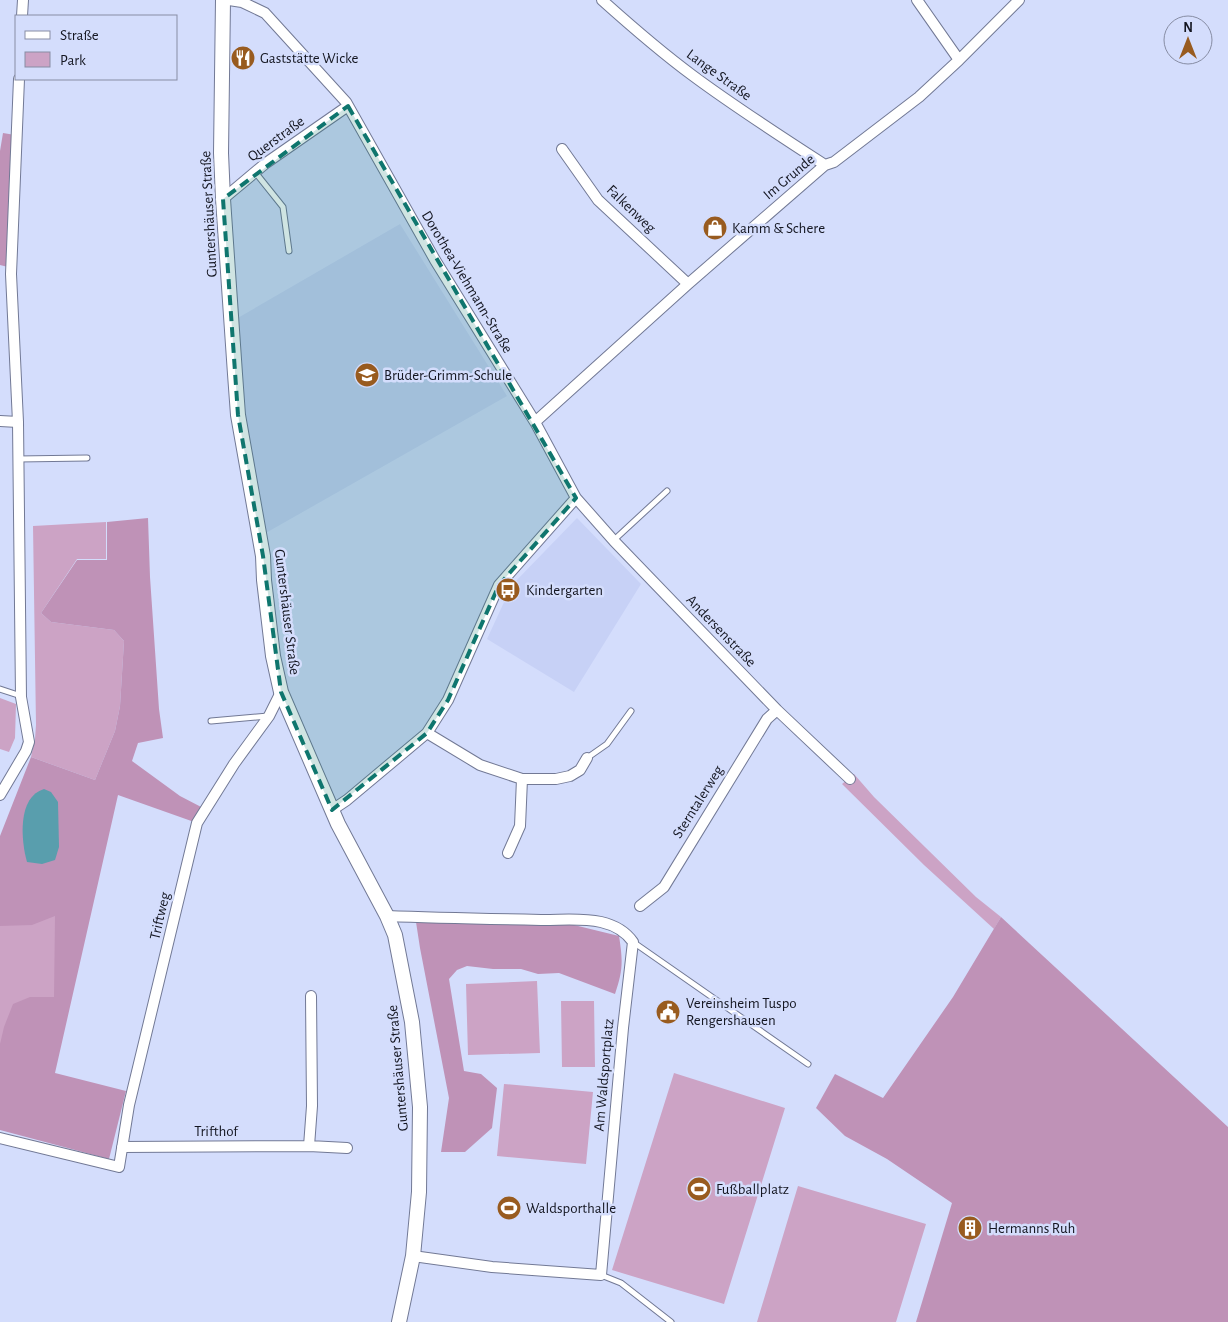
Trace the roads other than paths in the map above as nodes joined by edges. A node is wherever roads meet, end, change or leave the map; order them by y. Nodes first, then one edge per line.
1 (23, 0) edge
2 (223, 0) edge
3 (229, 0) edge
4 (602, 0) edge
5 (916, 0) edge
6 (1019, 0) edge
7 (22, 15) edge
8 (959, 60) junction
9 (19, 80) edge
10 (348, 106) junction
11 (562, 149) dead end
12 (825, 165) junction
13 (255, 172) junction
14 (222, 199) junction
15 (289, 251) dead end
16 (688, 284) junction
17 (0, 421) edge
18 (18, 422) junction
19 (535, 422) junction
20 (87, 458) dead end
21 (18, 460) junction
22 (666, 491) dead end
23 (576, 498) junction
24 (614, 540) junction
25 (0, 689) edge
26 (281, 692) junction
27 (21, 697) junction
28 (777, 710) junction
29 (631, 711) dead end
30 (269, 716) junction
31 (211, 721) dead end
32 (427, 734) junction
33 (587, 758) joint
34 (522, 779) junction
35 (850, 779) dead end
36 (0, 795) edge
37 (332, 810) junction
38 (508, 853) dead end
39 (640, 906) dead end
40 (387, 916) junction
41 (633, 942) junction
42 (310, 996) dead end
43 (808, 1064) dead end
44 (0, 1138) edge
45 (309, 1146) junction
46 (122, 1147) junction
47 (347, 1148) dead end
48 (413, 1256) junction
49 (602, 1275) junction
50 (400, 1322) edge
51 (671, 1322) edge

1 - 7 street
2 - 14 street, Guntershäuser Straße
3 - 10 street, Dorothea-Viehmann-Straße
4 - 12 street, Lange Straße
5 - 8 street
6 - 8 street, Im Grunde
8 - 12 street, Im Grunde
9 - 18 street
10 - 13 street, Querstraße
10 - 19 street, Dorothea-Viehmann-Straße
11 - 16 street, Falkenweg
12 - 16 street, Im Grunde
13 - 14 street, Querstraße
13 - 15 lane
14 - 26 street, Guntershäuser Straße
16 - 19 street, Im Grunde
17 - 18 street
18 - 21 street
19 - 23 street, Dorothea-Viehmann-Straße
20 - 21 lane
21 - 27 street
22 - 24 lane
23 - 24 street, Andersenstraße
23 - 32 street
24 - 28 street, Andersenstraße
25 - 27 lane
26 - 30 street, Triftweg
26 - 37 street, Guntershäuser Straße
27 - 36 street
28 - 35 street, Andersenstraße
28 - 39 street, Sterntalerweg
29 - 33 lane
30 - 31 lane
30 - 46 street, Triftweg
32 - 34 street
32 - 37 street
33 - 34 street
34 - 38 street
37 - 40 street, Guntershäuser Straße
40 - 41 street
40 - 48 street, Guntershäuser Straße
41 - 43 lane
41 - 49 street, Am Waldsportplatz
42 - 45 street
44 - 46 street, Triftweg
45 - 46 street, Trifthof
45 - 47 street, Trifthof
48 - 49 street
48 - 50 street, Guntershäuser Straße
49 - 51 lane

